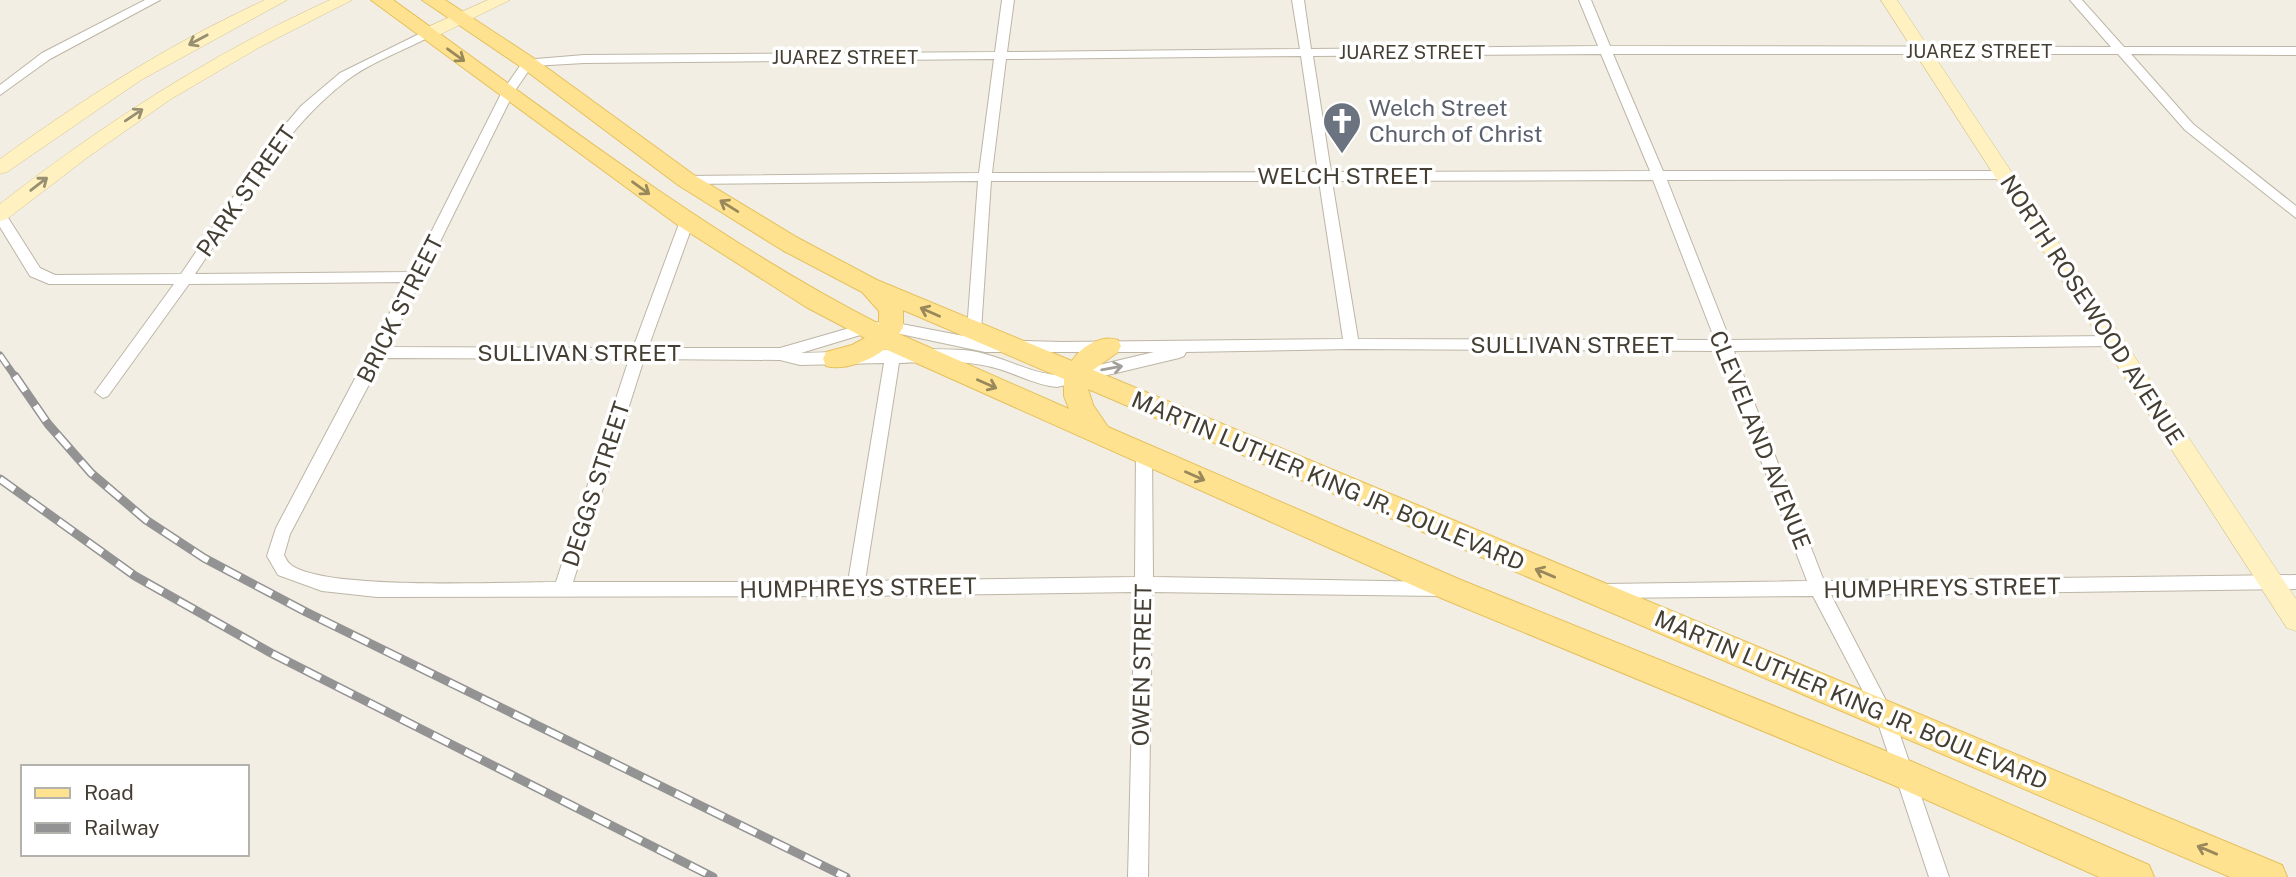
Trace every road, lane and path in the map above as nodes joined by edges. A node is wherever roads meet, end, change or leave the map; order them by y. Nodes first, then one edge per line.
1 (155, 0) edge
2 (279, 0) edge
3 (344, 0) edge
4 (381, 0) edge
5 (432, 0) edge
6 (502, 0) edge
7 (1007, 0) edge
8 (1298, 0) edge
9 (1585, 0) edge
10 (1889, 0) edge
11 (2076, 0) edge
12 (258, 9) joint
13 (459, 20) junction
14 (427, 34) junction
15 (1604, 50) junction
16 (1923, 51) junction
17 (2296, 51) edge
18 (1307, 52) junction
19 (2122, 52) junction
20 (999, 56) junction
21 (528, 63) junction
22 (0, 90) edge
23 (508, 92) junction
24 (0, 168) edge
25 (1658, 175) junction
26 (2004, 175) junction
27 (985, 177) junction
28 (1326, 177) junction
29 (686, 180) junction
30 (2296, 214) edge
31 (0, 215) edge
32 (687, 221) junction
33 (416, 277) junction
34 (184, 280) junction
35 (869, 286) junction
36 (974, 331) junction
37 (883, 337) junction
38 (2111, 341) junction
39 (1351, 344) junction
40 (1201, 345) junction
41 (1109, 346) junction
42 (1722, 346) junction
43 (1012, 347) junction
44 (378, 352) junction
45 (638, 354) junction
46 (780, 354) junction
47 (925, 357) junction
48 (835, 359) joint
49 (1075, 375) junction
50 (103, 392) dead end
51 (1102, 435) junction
52 (1144, 454) junction
53 (275, 556) joint
54 (2270, 582) junction
55 (2296, 582) edge
56 (1144, 584) junction
57 (855, 589) junction
58 (1451, 589) junction
59 (562, 590) junction
60 (1819, 590) junction
61 (1587, 591) junction
62 (2296, 621) edge
63 (1883, 712) junction
64 (1902, 773) junction
65 (1138, 877) edge
66 (1940, 877) edge
67 (2137, 877) edge
68 (2270, 877) edge

1 - 22 street
2 - 12 main road
31 -> 3 street
4 - 14 main road, MARTIN LUTHER KING JR. BOULEVARD
5 - 13 main road, MARTIN LUTHER KING JR. BOULEVARD
6 - 13 main road
7 - 20 street
8 - 18 street
9 - 15 street, CLEVELAND AVENUE
10 - 16 street, NORTH ROSEWOOD AVENUE
11 - 19 street
12 -> 24 street
13 - 14 street
13 - 21 main road, MARTIN LUTHER KING JR. BOULEVARD
14 -> 23 main road, MARTIN LUTHER KING JR. BOULEVARD
14 - 34 street, PARK STREET
15 - 16 street, JUAREZ STREET
15 - 18 street, JUAREZ STREET
15 - 25 street, CLEVELAND AVENUE
16 - 19 street, JUAREZ STREET
16 - 26 street, NORTH ROSEWOOD AVENUE
17 - 19 street, JUAREZ STREET
18 - 20 street, JUAREZ STREET
18 - 28 street
19 - 30 street
20 - 21 street, JUAREZ STREET
20 - 27 street
21 - 23 street, BRICK STREET
21 - 29 main road, MARTIN LUTHER KING JR. BOULEVARD
23 -> 32 main road, MARTIN LUTHER KING JR. BOULEVARD
23 - 33 street, BRICK STREET
25 - 26 street, WELCH STREET
25 - 28 street, WELCH STREET
25 - 42 street, CLEVELAND AVENUE
26 - 38 street, NORTH ROSEWOOD AVENUE
27 - 28 street, WELCH STREET
27 - 29 street, WELCH STREET
27 - 36 street
28 - 39 street
35 -> 29 main road, MARTIN LUTHER KING JR. BOULEVARD
31 - 34 street
32 - 37 main road, MARTIN LUTHER KING JR. BOULEVARD
32 - 45 street, DEGGS STREET
33 - 34 street
33 - 44 street, BRICK STREET
34 - 50 street, PARK STREET
36 -> 35 main road, MARTIN LUTHER KING JR. BOULEVARD
35 - 37 main road
36 - 43 main road, MARTIN LUTHER KING JR. BOULEVARD
37 - 43 street, SULLIVAN STREET
37 - 46 street, SULLIVAN STREET
37 - 47 main road, MARTIN LUTHER KING JR. BOULEVARD
37 - 48 main road
37 - 57 street
38 - 42 street, SULLIVAN STREET
38 - 54 street, NORTH ROSEWOOD AVENUE
39 - 40 street, SULLIVAN STREET
39 - 42 street, SULLIVAN STREET
40 - 41 street, SULLIVAN STREET
49 -> 40 street, SULLIVAN STREET
41 - 43 street, SULLIVAN STREET
41 - 49 main road
42 - 60 street, CLEVELAND AVENUE
43 - 49 main road, MARTIN LUTHER KING JR. BOULEVARD
44 - 45 street, SULLIVAN STREET
44 - 53 street, BRICK STREET
45 - 46 street, SULLIVAN STREET
45 - 59 street, DEGGS STREET
46 - 48 street, SULLIVAN STREET
47 - 49 street, SULLIVAN STREET
47 -> 51 main road, MARTIN LUTHER KING JR. BOULEVARD
49 - 51 main road
61 -> 49 main road, MARTIN LUTHER KING JR. BOULEVARD
51 - 52 main road, MARTIN LUTHER KING JR. BOULEVARD
52 - 56 street, OWEN STREET
52 -> 58 main road, MARTIN LUTHER KING JR. BOULEVARD
53 - 59 street, HUMPHREYS STREET
54 - 55 street, HUMPHREYS STREET
54 - 60 street, HUMPHREYS STREET
54 - 62 street, NORTH ROSEWOOD AVENUE
56 - 57 street, HUMPHREYS STREET
56 - 58 street, HUMPHREYS STREET
56 - 65 street, OWEN STREET
57 - 59 street, HUMPHREYS STREET
58 - 64 main road, MARTIN LUTHER KING JR. BOULEVARD
60 - 61 street, HUMPHREYS STREET
60 - 63 street, CLEVELAND AVENUE
61 - 63 main road, MARTIN LUTHER KING JR. BOULEVARD
63 - 64 street, CLEVELAND AVENUE
68 -> 63 main road, MARTIN LUTHER KING JR. BOULEVARD
64 - 66 street, CLEVELAND AVENUE
64 - 67 main road, MARTIN LUTHER KING JR. BOULEVARD

